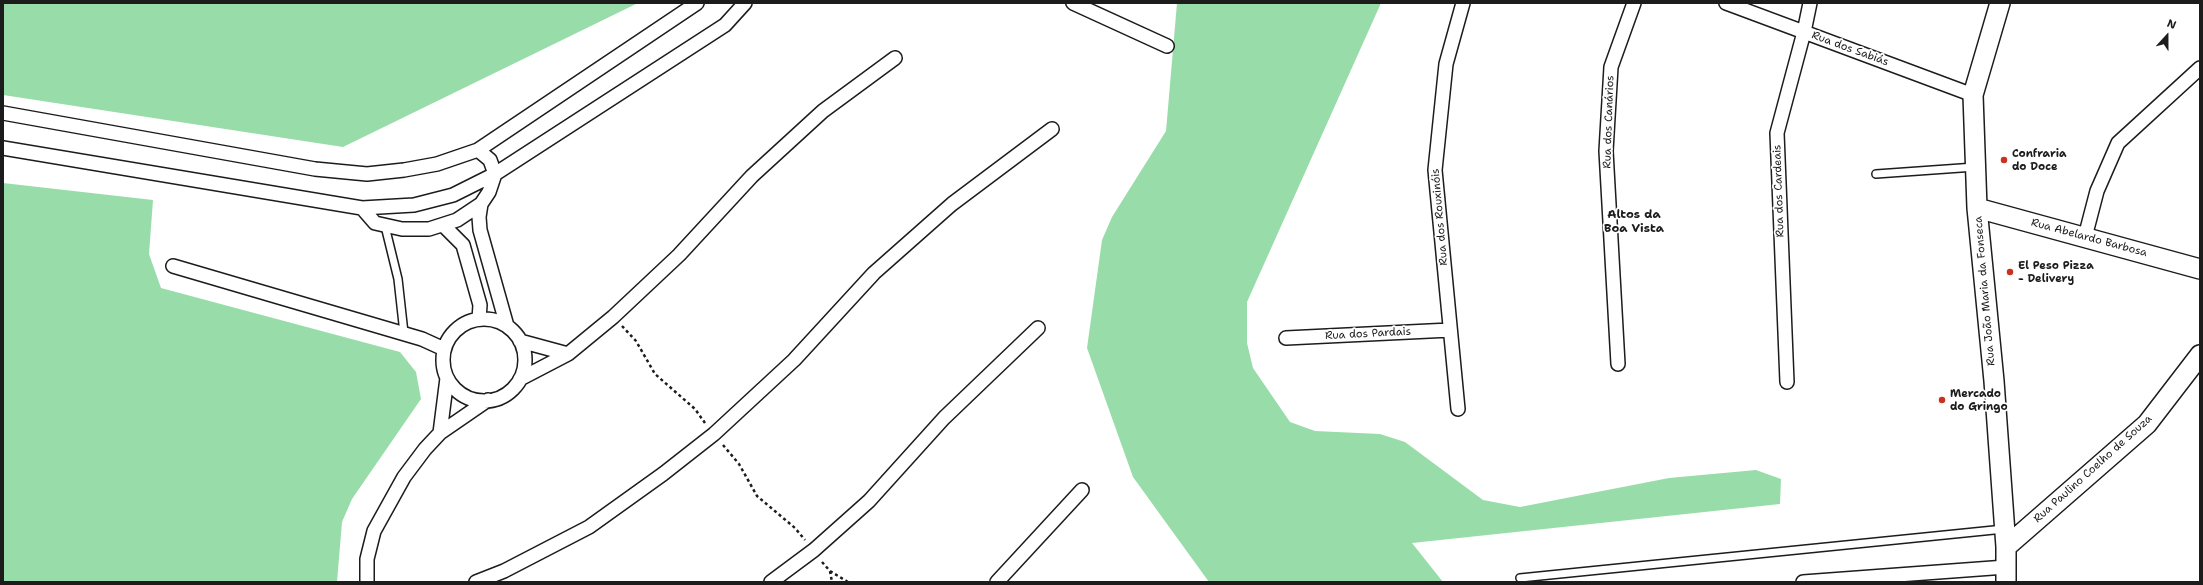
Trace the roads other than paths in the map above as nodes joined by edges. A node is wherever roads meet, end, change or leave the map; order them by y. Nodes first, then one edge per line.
1 (697, 3) edge
2 (745, 3) edge
3 (1073, 3) edge
4 (1463, 3) edge
5 (1634, 3) edge
6 (1726, 3) edge
7 (1810, 3) edge
8 (2000, 3) edge
9 (1804, 32) junction
10 (1166, 46) dead end
11 (895, 58) dead end
12 (2200, 68) edge
13 (1973, 95) junction
14 (3, 113) edge
15 (1052, 129) dead end
16 (3, 148) edge
17 (478, 150) junction
18 (1976, 167) junction
19 (494, 174) junction
20 (1876, 174) dead end
21 (481, 204) junction
22 (362, 208) junction
23 (1977, 208) junction
24 (443, 225) junction
25 (385, 226) junction
26 (2085, 237) junction
27 (173, 266) dead end
28 (2200, 269) edge
29 (479, 319) junction
30 (507, 326) junction
31 (1038, 328) dead end
32 (1450, 330) junction
33 (404, 333) junction
34 (1286, 338) dead end
35 (520, 341) junction
36 (444, 349) junction
37 (568, 354) junction
38 (2200, 355) edge
39 (1618, 364) dead end
40 (447, 378) junction
41 (520, 379) junction
42 (1786, 382) dead end
43 (488, 400) junction
44 (1458, 409) dead end
45 (440, 433) junction
46 (1082, 490) dead end
47 (2029, 526) junction
48 (2005, 529) junction
49 (2006, 574) edge
50 (1520, 578) dead end
51 (368, 582) edge
52 (476, 582) edge
53 (771, 582) edge
54 (997, 582) edge
55 (1803, 582) edge

1 - 17 street
2 - 19 street
3 - 10 street
4 - 32 street, Rua dos Rouxinóis
5 - 39 street, Rua dos Canários
6 - 9 street, Rua dos Sabiás
7 - 9 street, Rua dos Cardeais
8 - 13 main road, Rua João Maria da Fonseca
9 - 13 street, Rua dos Sabiás
9 - 42 street, Rua dos Cardeais
11 - 37 street
12 - 26 street
13 - 18 main road, Rua João Maria da Fonseca
14 - 17 street
15 - 52 street
16 - 22 street
17 - 19 street
18 - 20 lane
18 - 23 main road, Rua João Maria da Fonseca
19 - 21 street
19 - 22 street
21 - 24 street
21 - 30 street
22 - 25 street
23 - 26 main road, Rua Abelardo Barbosa
23 - 48 main road, Rua João Maria da Fonseca
24 - 25 street
24 - 29 street
25 - 33 lane
26 - 28 main road, Rua Abelardo Barbosa
27 - 33 street
29 - 30 street
29 - 36 street
30 - 35 street
31 - 53 street
32 - 34 street, Rua dos Pardais
32 - 44 street, Rua dos Rouxinóis
33 - 36 street
35 - 37 street
35 - 41 street
36 - 40 street
37 - 41 street
38 - 47 main road, Rua Paulino Coelho de Souza
40 - 43 street
40 - 45 street
41 - 43 street
43 - 45 street
45 - 51 street
46 - 54 street
47 - 48 main road
47 - 48 main road, Rua Paulino Coelho de Souza
47 - 49 main road, Rua Paulino Coelho de Souza
48 - 49 main road, Rua João Maria da Fonseca
48 - 50 lane
49 - 55 street

